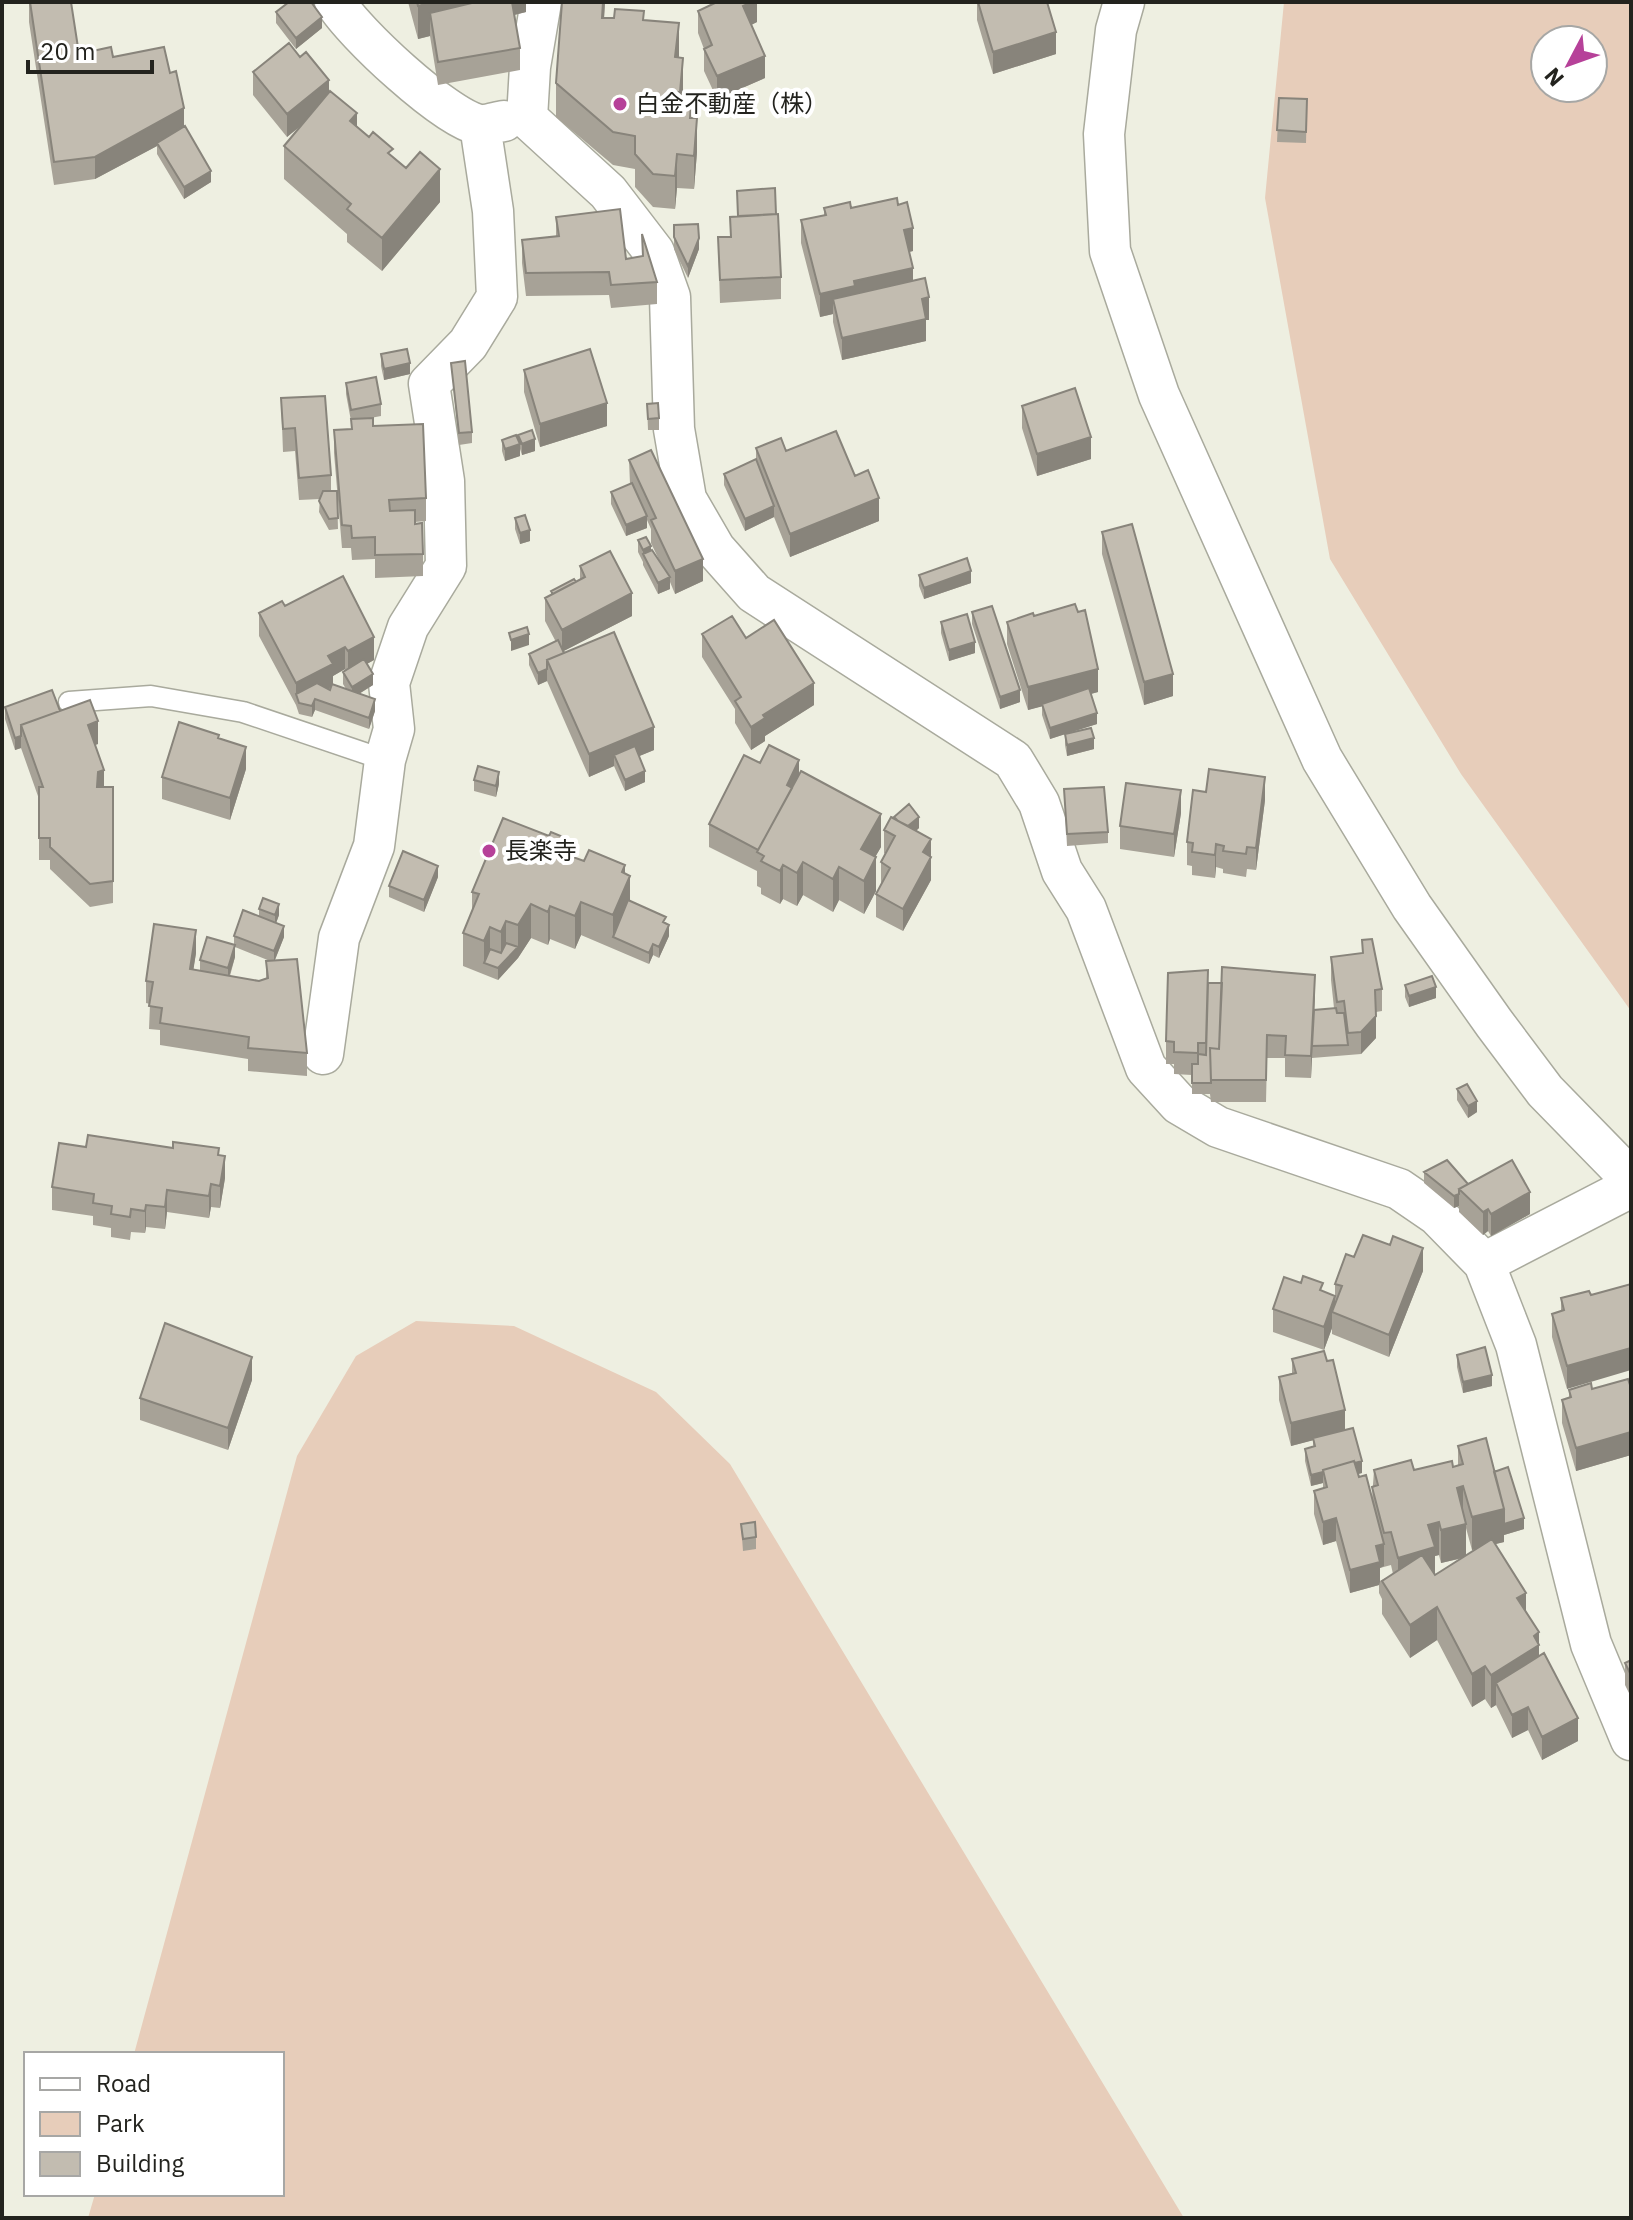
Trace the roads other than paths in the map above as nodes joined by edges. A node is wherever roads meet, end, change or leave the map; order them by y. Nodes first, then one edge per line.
1 (335, 2) edge
2 (541, 2) edge
3 (1124, 2) edge
4 (527, 118) junction
5 (480, 125) junction
6 (69, 702) dead end
7 (385, 760) junction
8 (323, 1054) dead end
9 (1631, 1179) edge
10 (1631, 1187) edge
11 (1484, 1263) junction
12 (1631, 1740) edge

1 - 5 street
2 - 4 street
3 - 9 street
4 - 5 street
4 - 11 street
5 - 7 street
6 - 7 lane
7 - 8 street
10 - 11 street
11 - 12 street

